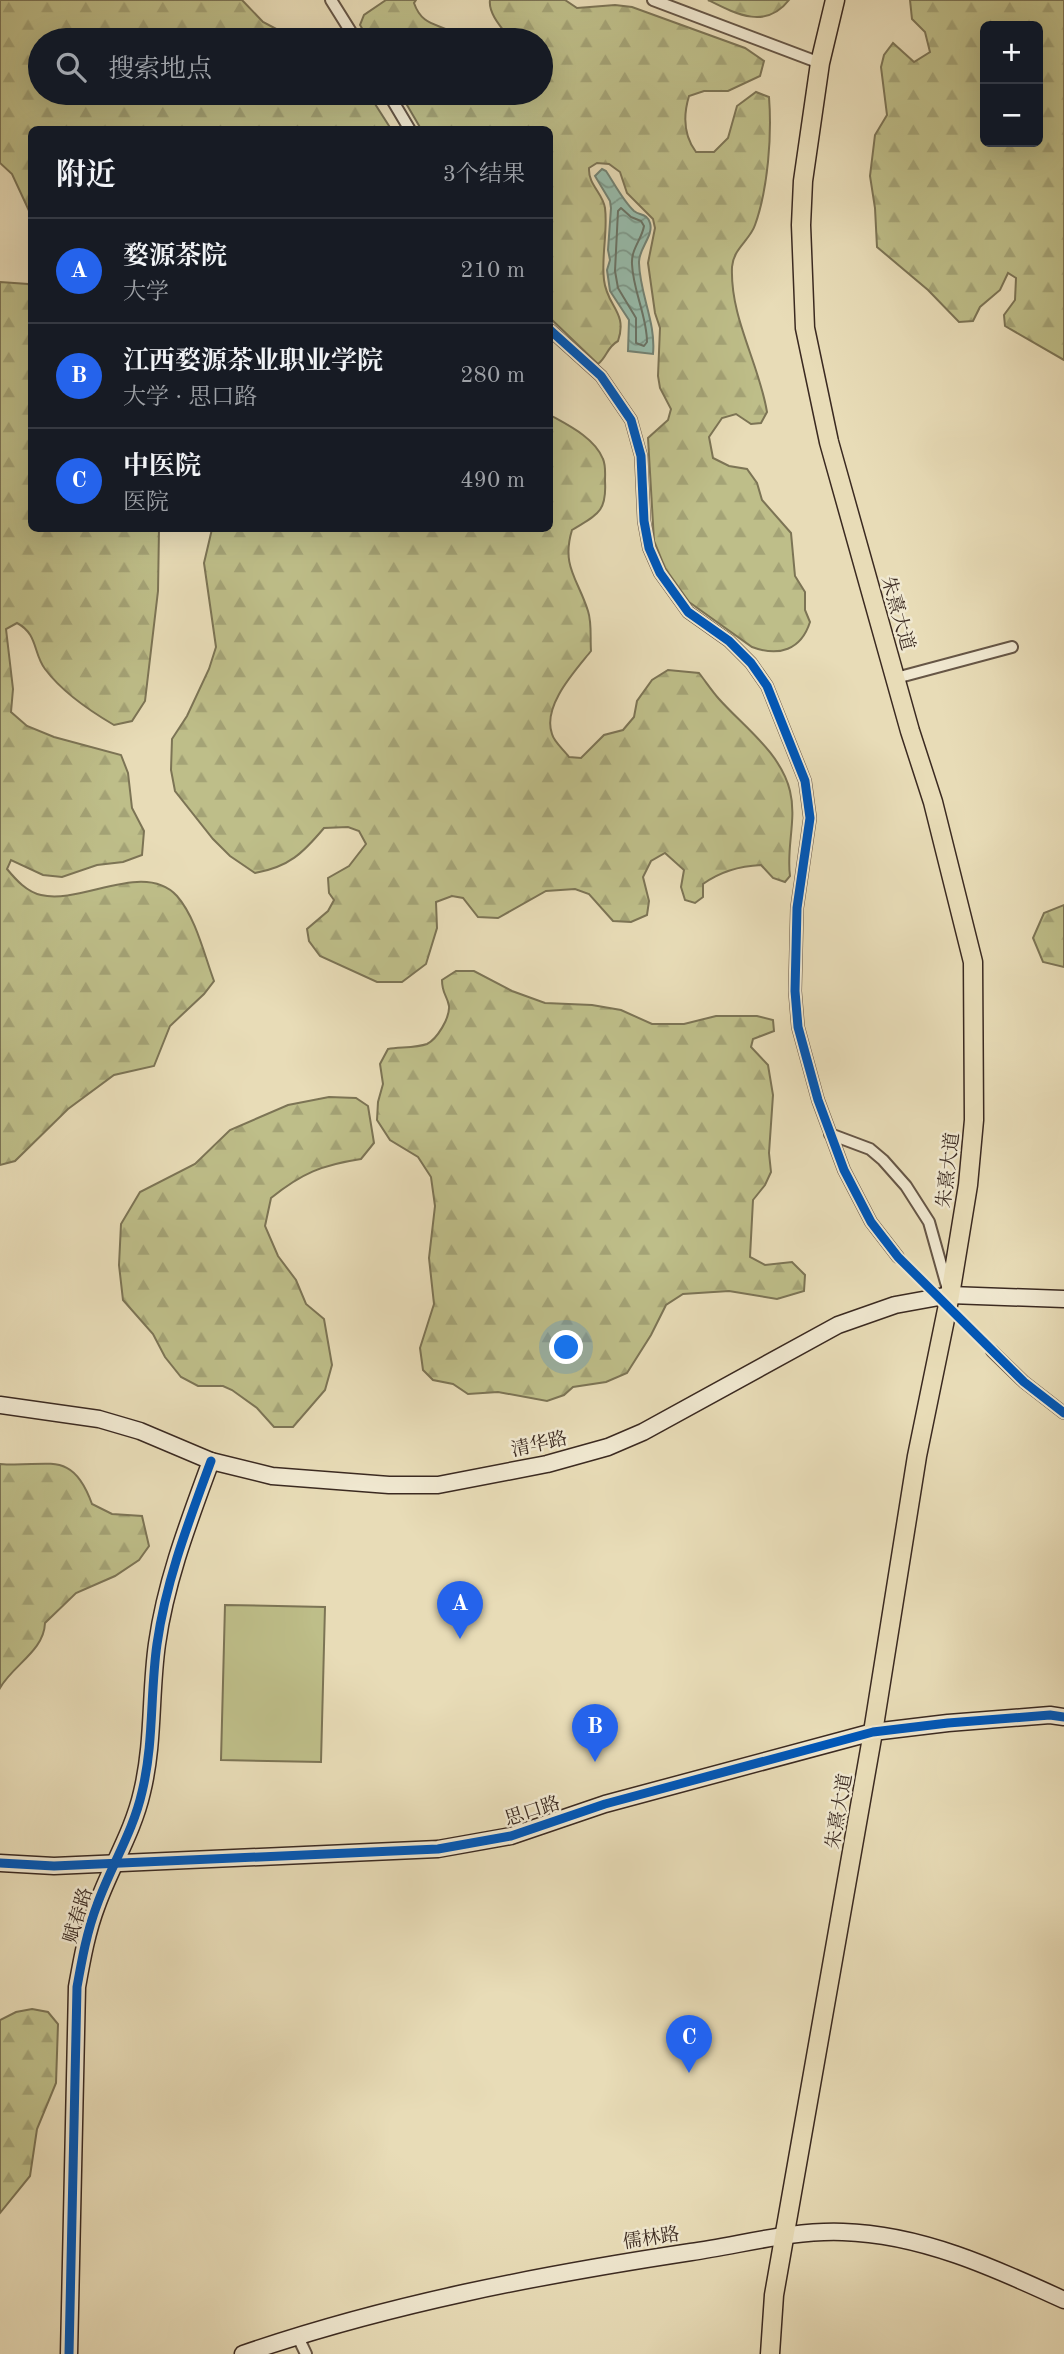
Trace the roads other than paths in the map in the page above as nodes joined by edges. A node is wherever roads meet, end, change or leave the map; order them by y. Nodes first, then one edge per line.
1 (331, 0) edge
2 (653, 0) edge
3 (835, 0) edge
4 (348, 28) edge
5 (820, 63) junction
6 (395, 105) edge
7 (409, 126) edge
8 (553, 333) edge
9 (1012, 647) dead end
10 (896, 678) junction
11 (830, 1134) junction
12 (898, 1257) tunnel mouth
13 (950, 1295) junction
14 (1064, 1300) edge
15 (992, 1352) tunnel mouth
16 (0, 1405) edge
17 (1064, 1413) edge
18 (211, 1461) junction
19 (1064, 1717) edge
20 (873, 1732) junction
21 (0, 1863) edge
22 (114, 1863) junction
23 (786, 2236) junction
24 (1064, 2300) edge
25 (298, 2337) junction
26 (69, 2354) edge
27 (243, 2354) edge
28 (306, 2354) edge
29 (770, 2354) edge

1 - 4 street
2 - 5 street
3 - 5 main road, 朱熹大道
5 - 10 main road, 朱熹大道
6 - 7 street
8 - 11 street
9 - 10 street
10 - 13 main road, 朱熹大道
11 - 12 street
11 - 13 street
13 - 14 street, 清华路
13 - 18 street, 清华路
13 - 20 main road, 朱熹大道
15 - 17 street
16 - 18 street, 清华路
18 - 22 street, 赋春路
19 - 20 street, 思口路
20 - 22 street, 思口路
20 - 23 main road, 朱熹大道
21 - 22 street, 思口路
22 - 26 street, 赋春路
23 - 24 street, 儒林路
23 - 25 street, 儒林路
23 - 29 main road, 朱熹大道
25 - 27 street, 儒林路
25 - 28 street

